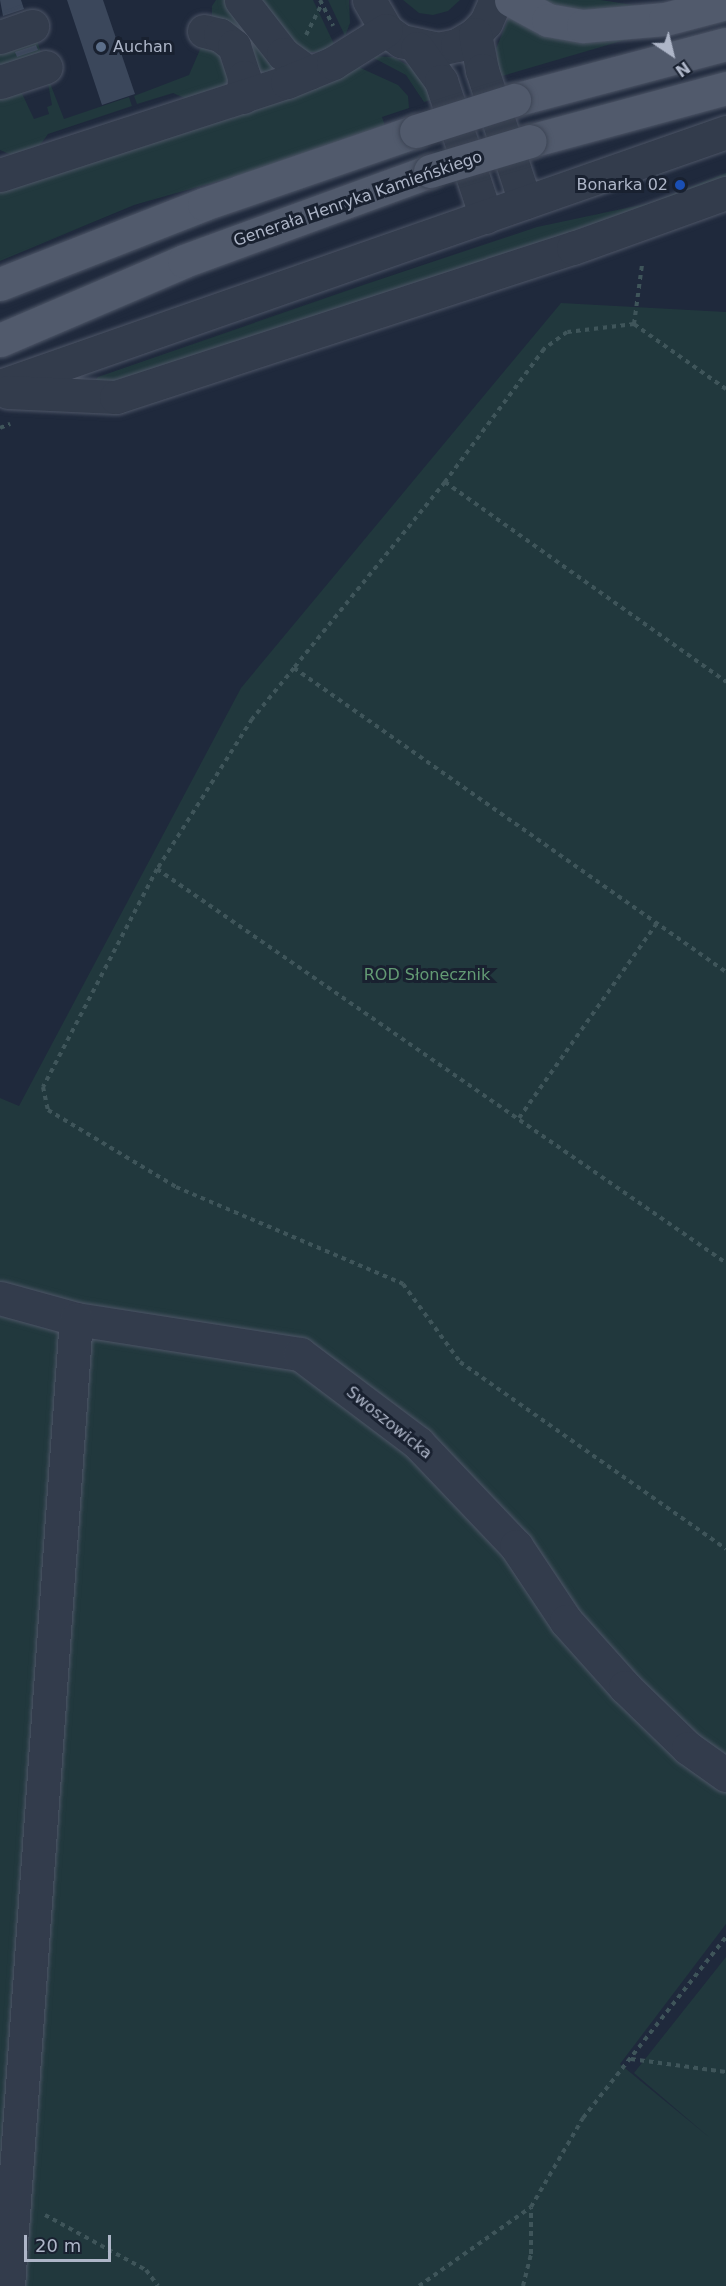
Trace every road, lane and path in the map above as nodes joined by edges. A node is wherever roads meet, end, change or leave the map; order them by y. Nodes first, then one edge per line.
1 (241, 0) edge
2 (320, 0) edge
3 (369, 0) edge
4 (496, 0) edge
5 (511, 0) edge
6 (726, 3) edge
7 (32, 26) dead end
8 (386, 30) junction
9 (204, 31) dead end
10 (336, 31) dead end
11 (475, 34) junction
12 (0, 37) edge
13 (726, 44) edge
14 (417, 48) junction
15 (46, 67) dead end
16 (309, 73) junction
17 (0, 82) edge
18 (726, 88) edge
19 (243, 97) junction
20 (726, 132) edge
21 (0, 175) edge
22 (726, 193) edge
23 (525, 202) junction
24 (486, 216) junction
25 (642, 265) dead end
26 (0, 284) edge
27 (634, 324) junction
28 (0, 340) edge
29 (0, 386) edge
30 (726, 389) edge
31 (0, 392) edge
32 (445, 482) junction
33 (294, 668) junction
34 (726, 682) edge
35 (157, 869) junction
36 (657, 923) junction
37 (726, 972) edge
38 (519, 1118) junction
39 (726, 1263) edge
40 (0, 1298) edge
41 (76, 1320) junction
42 (726, 1549) edge
43 (726, 1775) edge
44 (726, 1937) edge
45 (631, 2059) junction
46 (726, 2072) edge
47 (15, 2198) junction
48 (531, 2207) junction
49 (158, 2284) edge
50 (8, 2286) edge
51 (165, 2286) edge
52 (419, 2286) edge
53 (523, 2286) edge

1 - 16 street
2 - 10 path
3 - 8 street
4 - 11 street
5 - 6 main road
7 - 12 street
8 - 14 street
8 - 16 street
9 - 19 street
11 - 14 street
11 - 23 street
13 - 26 main road, bridge
14 - 24 street
15 - 17 street
16 - 19 street
18 - 28 main road, Generała Henryka Kamieńskiego, bridge
19 - 21 street
20 - 23 street
22 - 31 street
23 - 24 street
24 - 29 street
25 - 27 path
27 - 30 path
27 - 32 path
32 - 33 path
32 - 34 path
33 - 35 path
33 - 36 path
35 - 38 path
35 - 42 path
36 - 37 path
36 - 38 path
38 - 39 path
40 - 41 street, Swoszowicka
41 - 43 street, Swoszowicka
41 - 47 street
44 - 45 path
45 - 46 path
45 - 48 path
47 - 49 path
47 - 50 street
48 - 52 path
48 - 53 path
49 - 51 path

